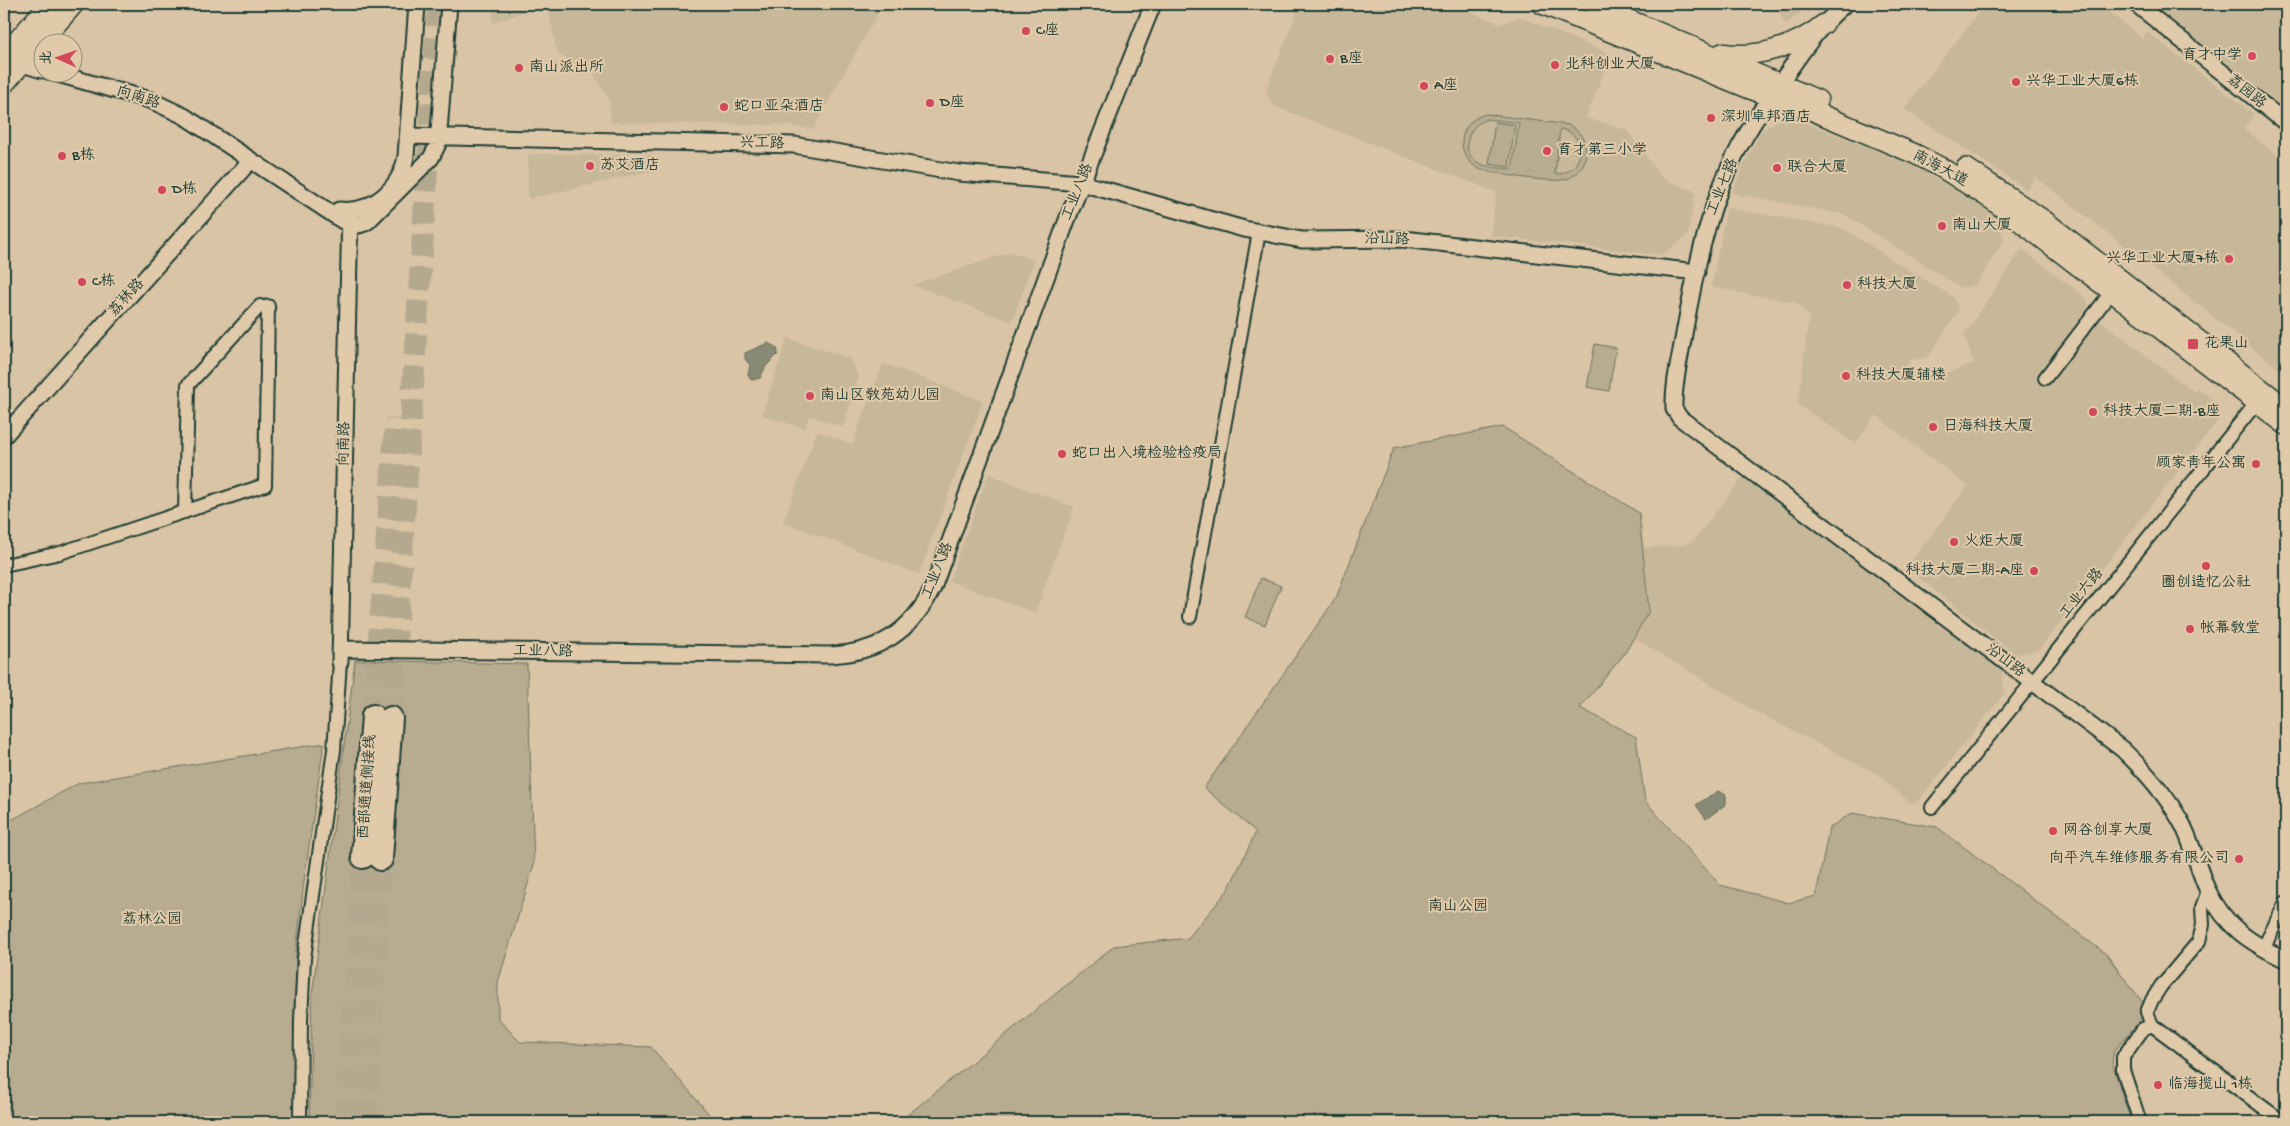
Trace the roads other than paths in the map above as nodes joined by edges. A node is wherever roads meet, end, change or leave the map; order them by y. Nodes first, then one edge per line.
1 (49, 4) edge
2 (74, 4) edge
3 (417, 4) edge
4 (449, 4) edge
5 (1143, 4) edge
6 (1153, 4) edge
7 (1542, 4) edge
8 (1592, 4) edge
9 (1845, 4) edge
10 (2136, 4) edge
11 (1824, 24) junction
12 (1704, 50) junction
13 (10, 59) edge
14 (32, 67) edge
15 (82, 81) edge
16 (4, 84) edge
17 (1776, 90) junction
18 (2286, 123) edge
19 (408, 136) junction
20 (440, 138) junction
21 (250, 160) junction
22 (1078, 183) junction
23 (349, 218) junction
24 (1259, 232) junction
25 (1697, 272) junction
26 (2112, 291) junction
27 (2045, 378) dead end
28 (2257, 402) junction
29 (1674, 404) joint
30 (2286, 408) edge
31 (2286, 425) edge
32 (4, 436) edge
33 (185, 512) junction
34 (4, 565) edge
35 (1190, 617) dead end
36 (340, 651) junction
37 (2032, 681) junction
38 (382, 717) tunnel mouth
39 (1932, 807) dead end
40 (372, 858) tunnel mouth
41 (2208, 891) junction
42 (2286, 902) edge
43 (2263, 949) junction
44 (2286, 960) edge
45 (2152, 1025) junction
46 (300, 1122) edge
47 (2140, 1122) edge
48 (2283, 1122) edge

1 - 13 main road
2 - 13 main road
3 - 19 street
4 - 20 street
5 - 22 street, 工业八路
6 - 22 street, 工业八路
7 - 17 main road, 南海大道
8 - 12 main road, 南海大道
9 - 11 street, 工业七路
10 - 18 street, 荔园路
11 - 12 main road
11 - 17 street, 工业七路
12 - 17 main road, 南海大道
13 - 14 street
13 - 16 main road
15 - 21 street, 向南路
17 - 25 street, 工业七路
17 - 26 main road, 南海大道
17 - 30 main road, 南海大道
19 - 20 street, 兴工路
19 - 23 street
20 - 22 street, 兴工路
20 - 23 street
21 - 23 street, 向南路
21 - 32 street, 荔林路
22 - 24 street, 沿山路
22 - 36 street, 工业八路
23 - 36 street, 向南路
24 - 25 street, 沿山路
24 - 35 street
25 - 29 street, 工业七路
26 - 27 street
26 - 28 main road, 南海大道
28 - 31 main road, 南海大道
28 - 37 street, 工业六路
29 - 37 street, 沿山路
33 - 33 street
33 - 34 street
36 - 46 street
37 - 39 street, 工业六路
37 - 41 street, 沿山路
38 - 40 highway, 西部通道侧接线
41 - 43 street, 沿山路
41 - 45 street
42 - 43 street
43 - 44 street, 沿山路
45 - 47 street
45 - 48 street

